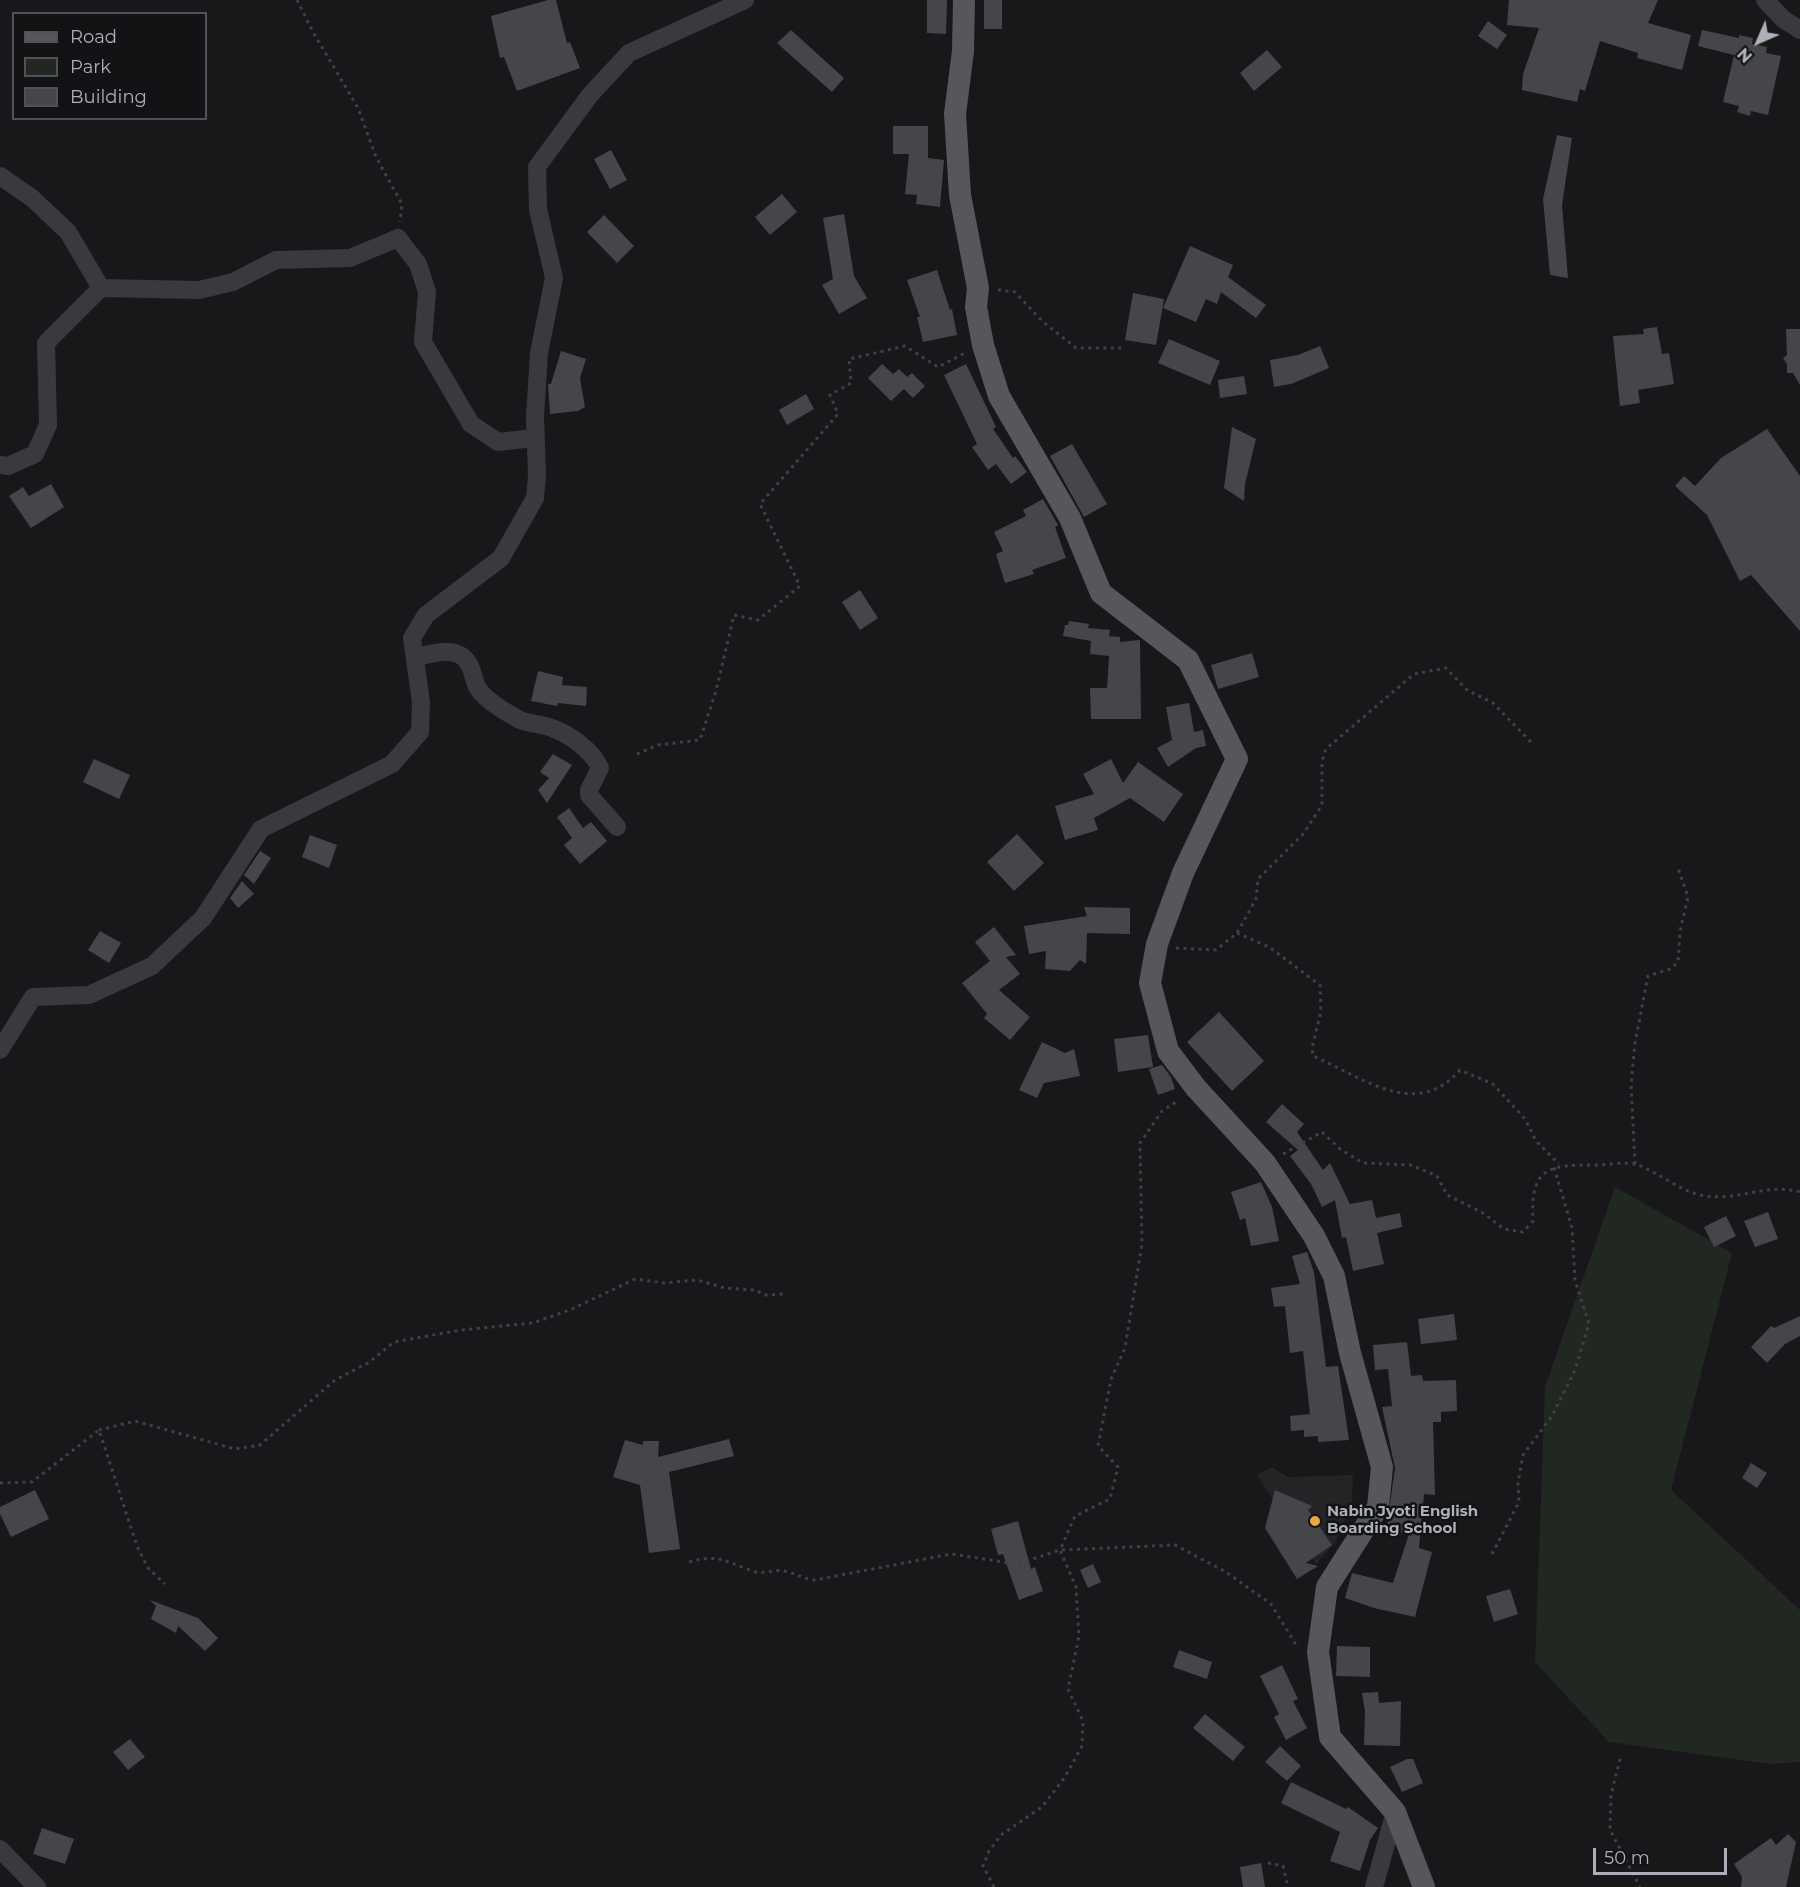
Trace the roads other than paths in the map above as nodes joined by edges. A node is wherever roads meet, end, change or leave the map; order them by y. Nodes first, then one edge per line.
1 (745, 0) edge
2 (964, 0) edge
3 (1765, 0) edge
4 (1800, 30) edge
5 (0, 176) edge
6 (101, 288) junction
7 (534, 438) junction
8 (0, 465) edge
9 (415, 657) junction
10 (617, 827) dead end
11 (0, 1050) edge
12 (1395, 1812) junction
13 (0, 1850) edge
14 (37, 1887) edge
15 (1374, 1887) edge
16 (1424, 1887) edge

1 - 7 street
2 - 12 main road
3 - 4 street
5 - 6 street
6 - 7 street
6 - 8 street
7 - 9 street
9 - 10 street
9 - 11 street
12 - 15 street
12 - 16 main road
13 - 14 street

